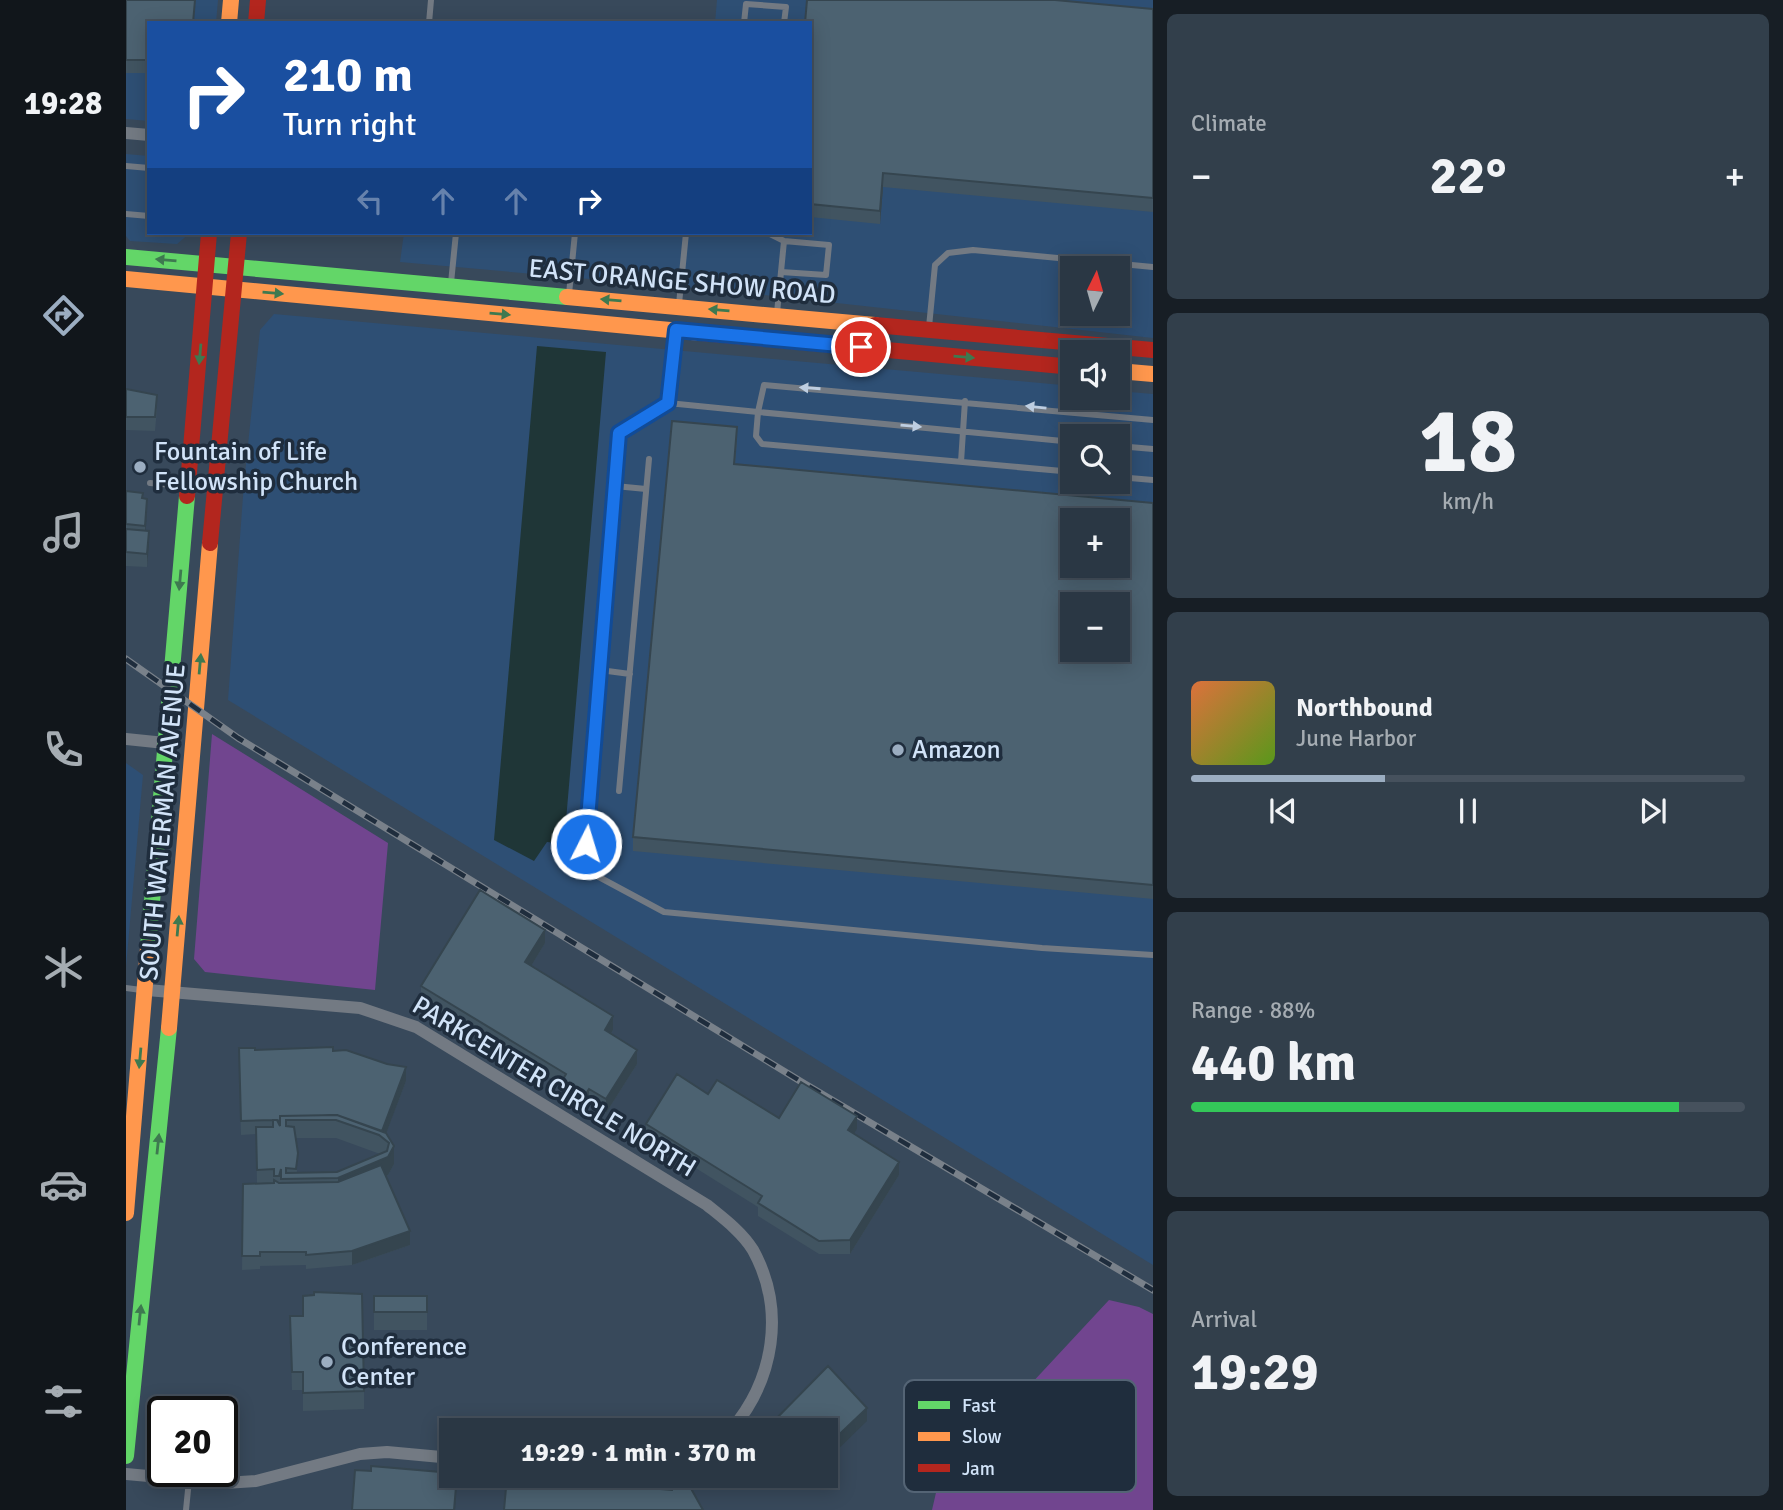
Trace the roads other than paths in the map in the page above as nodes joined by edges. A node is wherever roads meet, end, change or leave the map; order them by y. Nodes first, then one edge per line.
1 (231, 0) edge
2 (258, 0) edge
3 (431, 0) edge
4 (786, 4) edge
5 (229, 21) edge
6 (256, 21) edge
7 (429, 21) edge
8 (744, 21) edge
9 (126, 133) edge
10 (147, 135) edge
11 (126, 166) edge
12 (147, 168) edge
13 (126, 214) edge
14 (147, 216) edge
15 (209, 235) edge
16 (239, 235) edge
17 (456, 235) edge
18 (575, 235) edge
19 (686, 235) edge
20 (772, 235) edge
21 (784, 241) junction
22 (126, 257) edge
23 (206, 264) junction
24 (236, 265) junction
25 (1153, 267) edge
26 (781, 272) junction
27 (126, 279) edge
28 (450, 285) junction
29 (205, 286) junction
30 (233, 289) junction
31 (569, 296) junction
32 (679, 306) junction
33 (777, 315) junction
34 (929, 329) junction
35 (676, 330) junction
36 (1153, 350) edge
37 (1060, 366) edge
38 (1130, 372) edge
39 (1153, 374) edge
40 (964, 401) junction
41 (668, 403) junction
42 (758, 412) junction
43 (1153, 420) edge
44 (962, 430) junction
45 (1060, 441) edge
46 (1130, 447) edge
47 (1153, 449) edge
48 (649, 459) dead end
49 (961, 462) junction
50 (1060, 471) edge
51 (1130, 478) edge
52 (1153, 480) edge
53 (150, 483) dead end
54 (615, 486) junction
55 (188, 487) junction
56 (646, 489) junction
57 (600, 670) junction
58 (630, 674) junction
59 (126, 739) edge
60 (165, 743) junction
61 (619, 791) dead end
62 (1153, 955) edge
63 (126, 988) edge
64 (147, 990) junction
65 (173, 994) junction
66 (126, 1213) edge
67 (739, 1418) edge
68 (126, 1456) edge
69 (439, 1457) edge
70 (126, 1474) edge
71 (147, 1476) edge
72 (238, 1482) edge
73 (188, 1487) edge
74 (186, 1510) edge

1 - 5 main road
2 - 6 main road
3 - 7 lane
4 - 8 lane
9 - 10 street
11 - 12 lane
13 - 14 lane
15 - 23 main road, SOUTH WATERMAN AVENUE
16 - 24 main road, SOUTH WATERMAN AVENUE
17 - 28 lane
18 - 31 lane
19 - 32 lane
20 - 21 lane
21 - 26 lane
21 - 26 lane
23 -> 22 main road, EAST ORANGE SHOW ROAD
23 - 24 main road, EAST ORANGE SHOW ROAD
23 - 29 main road, SOUTH WATERMAN AVENUE
24 - 28 main road, EAST ORANGE SHOW ROAD
24 - 30 main road, SOUTH WATERMAN AVENUE
25 - 34 lane
26 - 33 lane
27 - 29 main road, EAST ORANGE SHOW ROAD
28 - 31 main road, EAST ORANGE SHOW ROAD
29 - 30 main road, EAST ORANGE SHOW ROAD
29 -> 55 main road, SOUTH WATERMAN AVENUE
30 -> 35 main road, EAST ORANGE SHOW ROAD
65 -> 30 main road, SOUTH WATERMAN AVENUE
32 -> 31 main road, EAST ORANGE SHOW ROAD
33 -> 32 main road, EAST ORANGE SHOW ROAD
32 - 35 main road
33 - 34 main road, EAST ORANGE SHOW ROAD
34 - 36 main road, EAST ORANGE SHOW ROAD
35 -> 37 main road, EAST ORANGE SHOW ROAD
35 - 41 lane
38 - 39 main road
40 -> 42 lane
43 -> 40 lane
40 - 44 lane
41 - 42 lane
41 - 54 lane
42 -> 44 lane
42 - 49 lane
44 - 45 lane
44 - 49 lane
46 - 47 lane
48 - 56 lane
49 - 50 lane
51 - 52 lane
53 - 55 lane
54 - 56 lane
54 - 57 lane
55 -> 60 main road, SOUTH WATERMAN AVENUE
56 - 58 lane
57 - 58 lane
57 - 62 lane
58 - 61 lane
59 - 60 street
60 - 64 main road, SOUTH WATERMAN AVENUE
63 - 64 lane
64 - 65 street, PARKCENTER CIRCLE NORTH
64 -> 66 main road, SOUTH WATERMAN AVENUE
65 - 67 street, PARKCENTER CIRCLE NORTH
68 -> 65 main road, SOUTH WATERMAN AVENUE
69 - 72 street
70 - 71 street
73 - 74 lane

